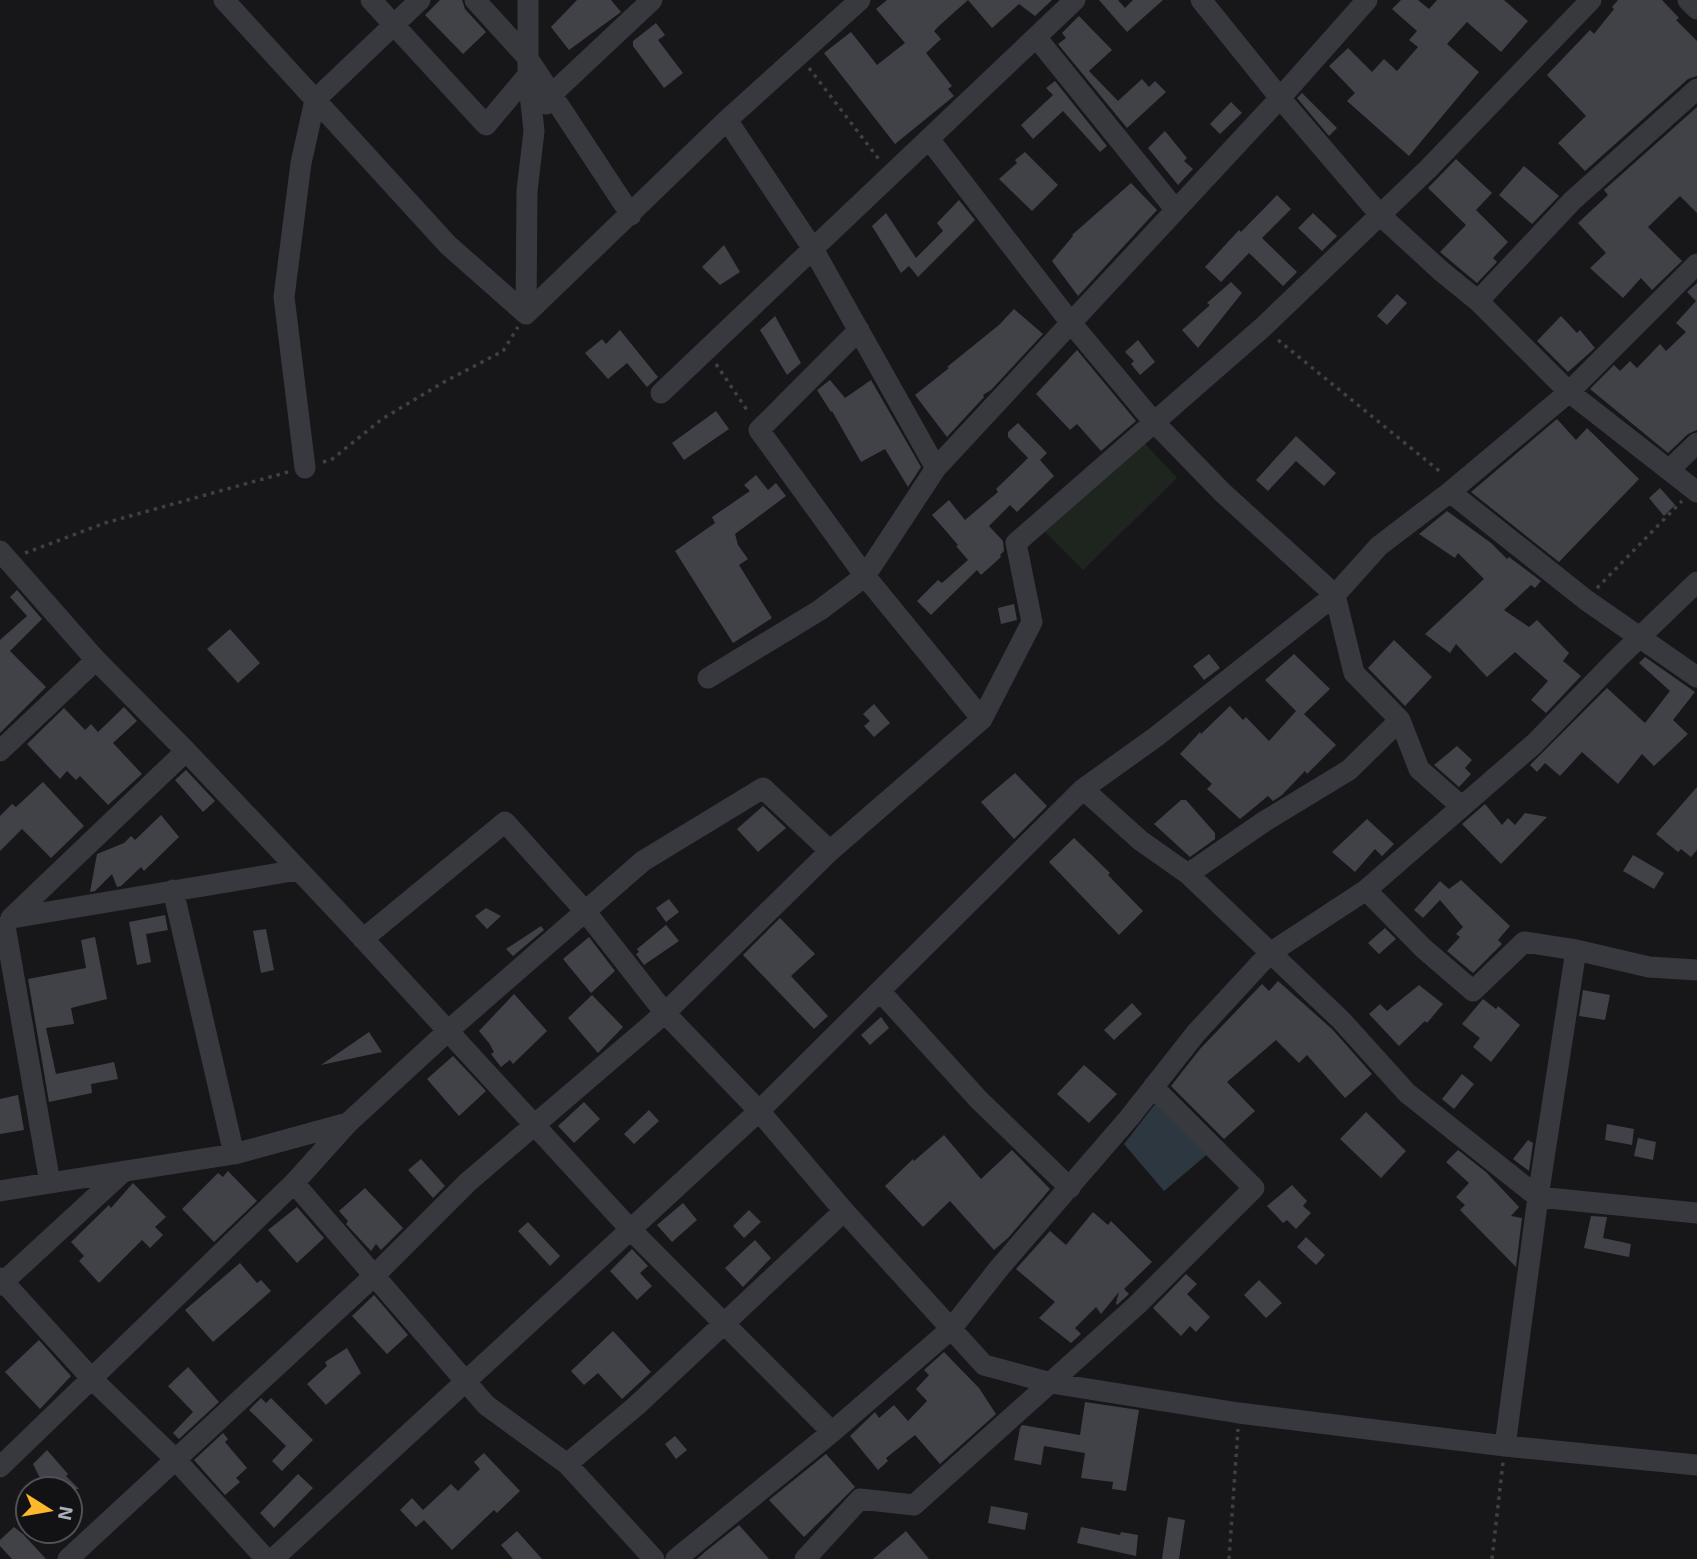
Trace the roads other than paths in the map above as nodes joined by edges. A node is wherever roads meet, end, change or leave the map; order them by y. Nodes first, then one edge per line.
1 (223, 0) edge
2 (371, 0) edge
3 (420, 0) edge
4 (475, 0) edge
5 (527, 0) edge
6 (652, 0) edge
7 (860, 0) edge
8 (1075, 0) edge
9 (1201, 0) edge
10 (1367, 0) edge
11 (1591, 0) edge
12 (1688, 0) edge
13 (1697, 9) edge
14 (394, 25) junction
15 (1036, 37) junction
16 (528, 66) junction
17 (1697, 89) edge
18 (553, 93) junction
19 (1280, 98) junction
20 (315, 100) junction
21 (727, 120) junction
22 (534, 131) junction
23 (929, 139) junction
24 (1175, 209) junction
25 (631, 215) junction
26 (1380, 215) junction
27 (813, 249) junction
28 (1697, 264) edge
29 (1478, 301) junction
30 (526, 314) junction
31 (1070, 323) junction
32 (859, 330) junction
33 (1569, 392) junction
34 (661, 393) dead end
35 (1153, 421) junction
36 (1697, 443) edge
37 (304, 468) road end
38 (936, 468) junction
39 (1669, 470) junction
40 (1454, 489) junction
41 (1695, 490) edge
42 (3, 559) edge
43 (865, 576) junction
44 (1697, 582) edge
45 (1335, 595) junction
46 (1639, 638) junction
47 (96, 660) junction
48 (1697, 677) edge
49 (708, 678) dead end
50 (982, 719) junction
51 (1400, 720) junction
52 (0, 751) edge
53 (186, 751) junction
54 (1083, 789) junction
55 (1461, 806) junction
56 (830, 851) junction
57 (298, 870) junction
58 (1188, 874) junction
59 (173, 890) junction
60 (1366, 890) junction
61 (585, 911) junction
62 (5, 924) edge
63 (363, 939) junction
64 (1576, 950) junction
65 (1270, 953) junction
66 (1697, 970) edge
67 (880, 991) junction
68 (665, 1013) junction
69 (449, 1030) junction
70 (1153, 1087) junction
71 (759, 1111) junction
72 (348, 1124) junction
73 (534, 1125) junction
74 (234, 1154) junction
75 (124, 1171) junction
76 (50, 1183) junction
77 (294, 1183) junction
78 (1070, 1188) junction
79 (0, 1191) edge
80 (1538, 1197) junction
81 (845, 1211) junction
82 (1697, 1213) edge
83 (631, 1230) junction
84 (375, 1275) junction
85 (1, 1281) edge
86 (725, 1324) junction
87 (951, 1329) junction
88 (92, 1379) junction
89 (467, 1379) junction
90 (1051, 1383) junction
91 (832, 1432) junction
92 (1505, 1446) junction
93 (175, 1459) junction
94 (567, 1464) junction
95 (1697, 1465) edge
96 (0, 1467) edge
97 (68, 1559) edge
98 (266, 1559) edge
99 (273, 1559) edge
100 (654, 1559) edge
101 (676, 1559) edge
102 (805, 1559) edge

1 - 20 street
2 - 14 street
3 - 14 street
4 - 16 street
5 - 16 street
6 - 18 street
7 - 21 street
8 - 15 street
9 - 19 street
10 - 19 street
11 - 26 street
12 - 13 street
14 - 16 street
14 - 20 street
15 - 23 street
15 - 24 street
16 - 18 street
16 - 22 street
17 - 29 street
18 - 22 street
18 - 25 street
19 - 24 street
19 - 26 street
20 - 30 street
20 - 37 street
21 - 25 street
21 - 27 street
22 - 30 street
23 - 27 street
23 - 31 street
24 - 31 street
25 - 30 street
26 - 29 street
26 - 35 street
27 - 32 street
27 - 34 street
28 - 33 street
29 - 33 street
31 - 35 street
31 - 38 street
32 - 38 street
32 - 43 street
33 - 39 street
33 - 40 street
35 - 45 street
35 - 50 street
36 - 39 street
38 - 43 street
39 - 41 street
40 - 45 street
40 - 46 street
42 - 47 street
43 - 49 street
43 - 50 street
44 - 46 street
45 - 51 street
45 - 54 street
46 - 48 street
46 - 55 street
47 - 52 street
47 - 53 street
50 - 56 street
51 - 55 street
51 - 58 street
53 - 57 street
53 - 62 street
54 - 58 street
54 - 67 street
55 - 60 street
56 - 61 street
56 - 68 street
57 - 59 street
57 - 63 street
58 - 65 street
59 - 62 street
59 - 74 street
60 - 64 street
60 - 65 street
61 - 63 street
61 - 68 street
61 - 69 street
62 - 76 street
63 - 69 street
64 - 66 street
64 - 80 street
65 - 70 street
65 - 80 street
67 - 71 street
67 - 78 street
68 - 71 street
68 - 73 street
69 - 72 street
69 - 73 street
70 - 78 street
70 - 90 street
71 - 81 street
71 - 83 street
72 - 74 street
72 - 77 street
73 - 83 street
73 - 84 street
74 - 75 street
75 - 76 street
75 - 85 street
76 - 79 street
77 - 84 street
77 - 88 street
78 - 87 street
80 - 82 street
80 - 92 street
81 - 86 street
81 - 87 street
83 - 86 street
83 - 89 street
84 - 89 street
84 - 93 street
85 - 88 street
86 - 91 street
86 - 94 street
87 - 90 street
87 - 91 street
88 - 93 street
88 - 96 street
89 - 94 street
89 - 99 street
90 - 92 street
90 - 102 street
91 - 101 street
92 - 95 street
93 - 97 street
93 - 98 street
94 - 100 street

